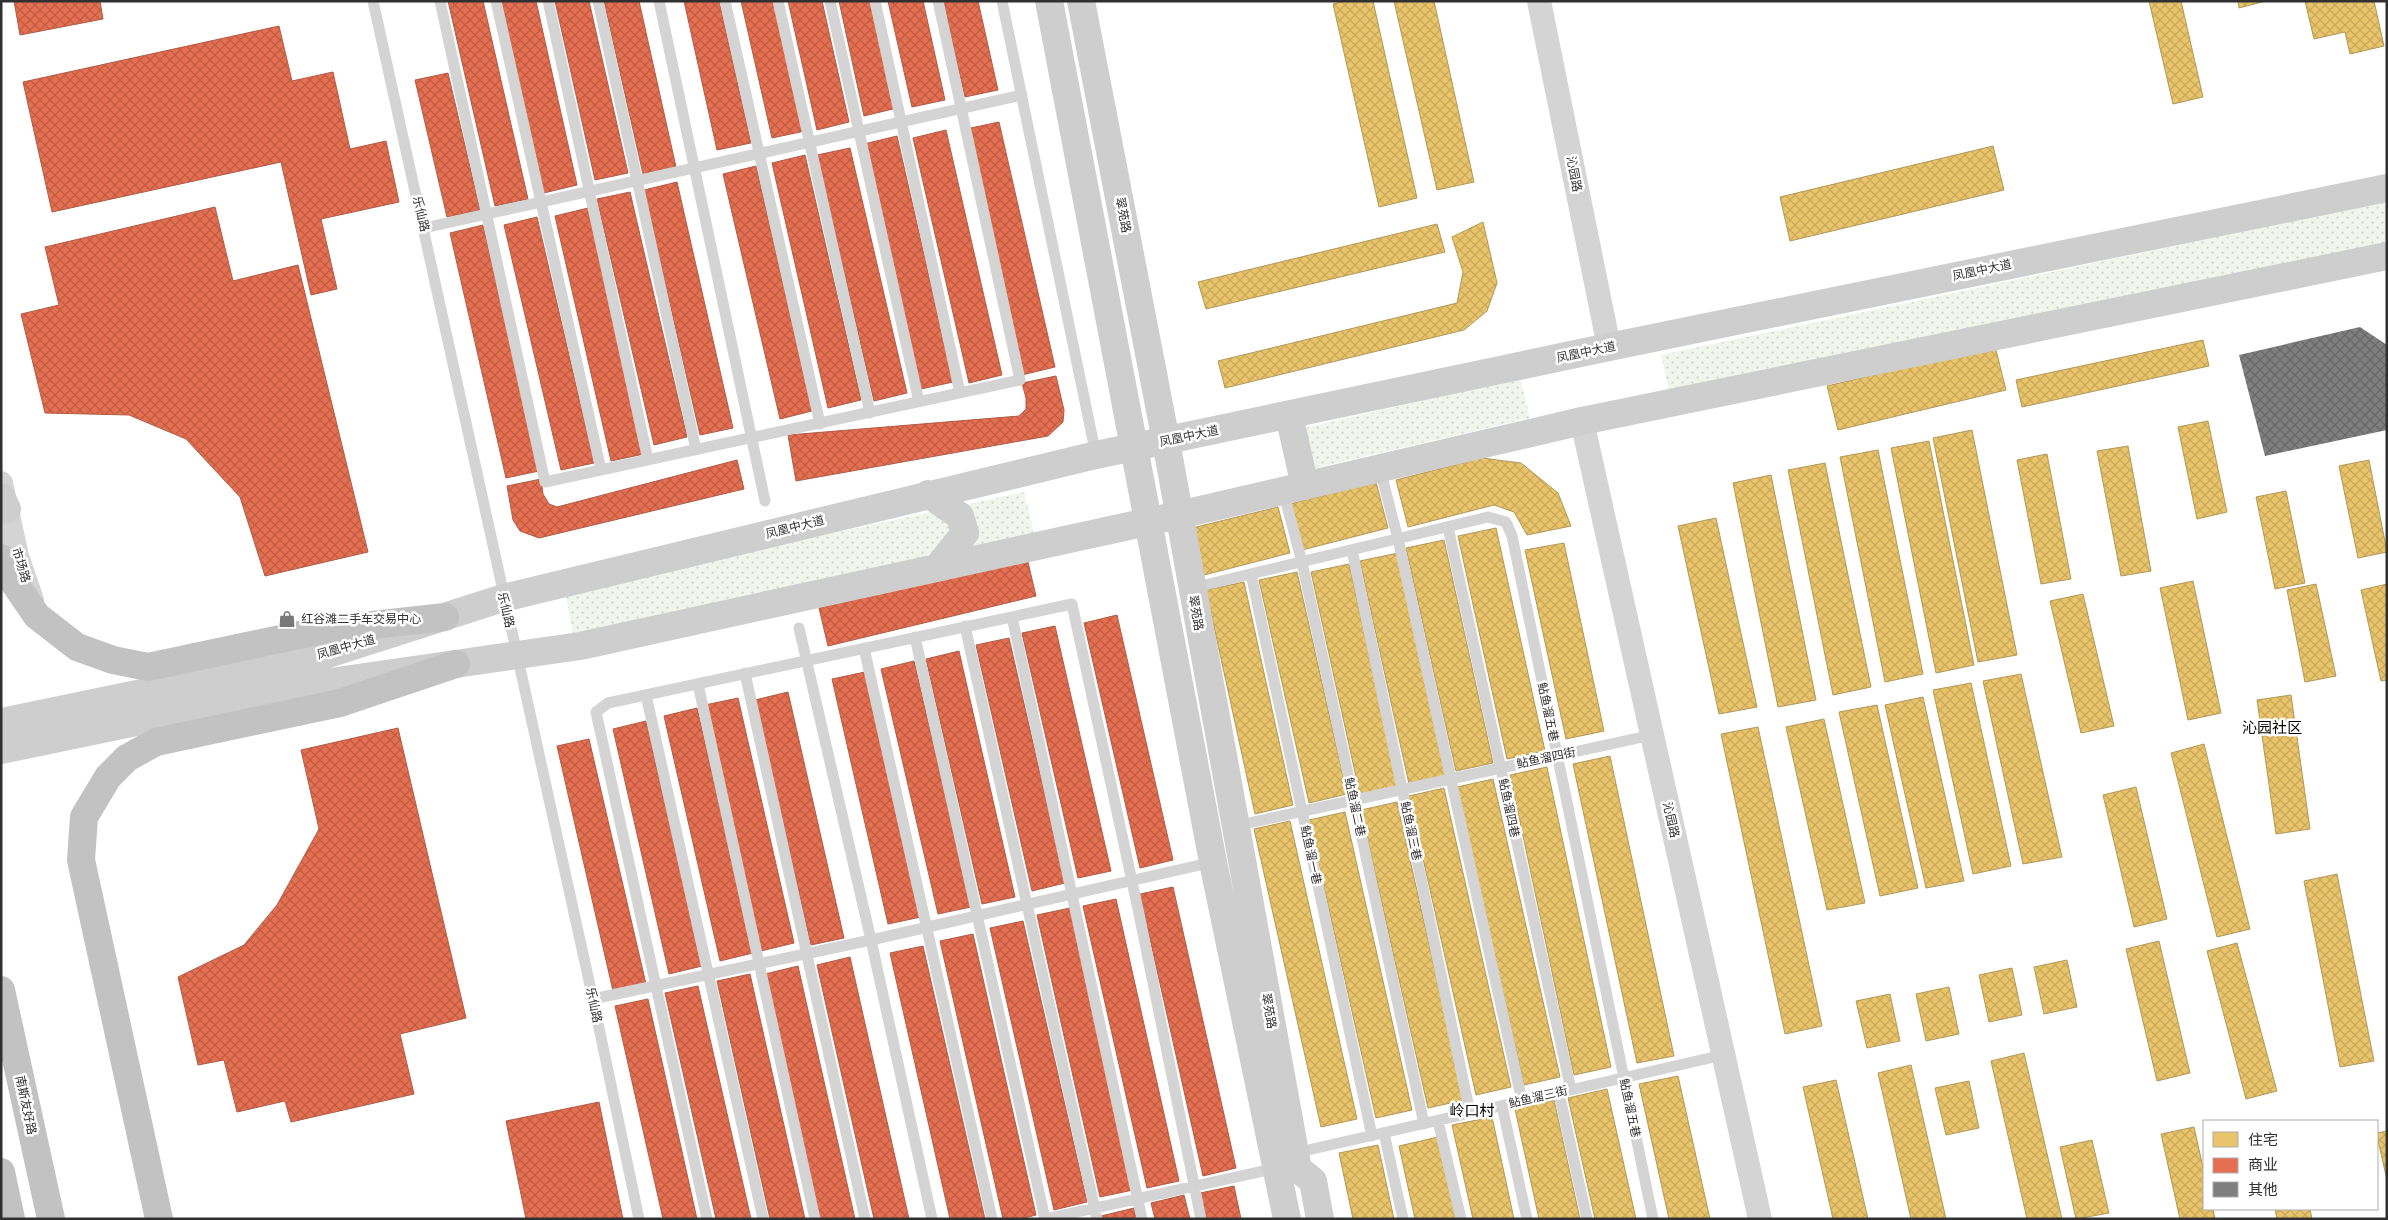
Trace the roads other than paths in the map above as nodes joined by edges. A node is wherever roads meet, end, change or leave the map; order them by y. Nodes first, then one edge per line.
1 (373, 1) edge
2 (440, 1) edge
3 (496, 1) edge
4 (548, 1) edge
5 (598, 1) edge
6 (659, 1) edge
7 (725, 1) edge
8 (778, 1) edge
9 (830, 1) edge
10 (876, 1) edge
11 (938, 1) edge
12 (1002, 1) edge
13 (1049, 1) edge
14 (1081, 1) edge
15 (1539, 1) edge
16 (1022, 95) junction
17 (962, 108) junction
18 (902, 121) junction
19 (859, 131) junction
20 (809, 141) junction
21 (759, 152) junction
22 (694, 167) junction
23 (2387, 175) edge
24 (637, 180) junction
25 (2387, 188) edge
26 (589, 190) junction
27 (540, 202) junction
28 (2307, 204) junction
29 (487, 214) junction
30 (424, 228) junction
31 (2387, 256) edge
32 (2351, 264) junction
33 (2387, 268) edge
34 (1609, 347) junction
35 (960, 393) junction
36 (919, 402) junction
37 (870, 412) junction
38 (1289, 415) junction
39 (1582, 422) junction
40 (820, 424) junction
41 (752, 438) junction
42 (1166, 441) junction
43 (1134, 447) junction
44 (696, 450) junction
45 (1096, 455) junction
46 (648, 460) junction
47 (1380, 469) junction
48 (601, 470) junction
49 (1294, 488) junction
50 (928, 494) junction
51 (3, 496) edge
52 (765, 501) dead end
53 (1179, 515) junction
54 (1147, 522) junction
55 (1448, 527) junction
56 (1398, 539) junction
57 (1352, 550) junction
58 (1, 558) edge
59 (1302, 562) junction
60 (937, 568) junction
61 (1251, 574) junction
62 (1192, 588) junction
63 (503, 598) junction
64 (37, 616) junction
65 (1012, 616) junction
66 (445, 617) junction
67 (965, 626) junction
68 (798, 628) dead end
69 (915, 637) junction
70 (864, 648) junction
71 (516, 655) junction
72 (806, 660) junction
73 (456, 664) junction
74 (746, 673) junction
75 (698, 684) junction
76 (646, 695) junction
77 (1, 722) edge
78 (1652, 735) junction
79 (1, 750) edge
80 (1557, 756) junction
81 (1500, 768) junction
82 (1451, 779) junction
83 (1402, 790) junction
84 (1354, 800) junction
85 (1302, 811) junction
86 (1236, 826) junction
87 (1213, 862) junction
88 (1132, 880) junction
89 (1072, 894) junction
90 (1027, 904) junction
91 (977, 915) junction
92 (926, 927) junction
93 (871, 940) junction
94 (806, 953) junction
95 (759, 964) junction
96 (708, 975) junction
97 (656, 986) junction
98 (1, 990) edge
99 (593, 999) junction
100 (1723, 1055) junction
101 (1624, 1078) junction
102 (1571, 1090) junction
103 (1559, 1093) junction
104 (1522, 1101) junction
105 (1502, 1106) junction
106 (1470, 1113) junction
107 (1438, 1121) junction
108 (1424, 1124) junction
109 (1384, 1133) junction
110 (1372, 1136) junction
111 (1286, 1161) junction
112 (1, 1172) edge
113 (1194, 1186) junction
114 (1138, 1198) junction
115 (1096, 1213) edge
116 (11, 1219) edge
117 (51, 1219) edge
118 (159, 1219) edge
119 (639, 1219) edge
120 (707, 1219) edge
121 (763, 1219) edge
122 (815, 1219) edge
123 (865, 1219) edge
124 (932, 1219) edge
125 (992, 1219) edge
126 (1045, 1219) edge
127 (1142, 1219) edge
128 (1201, 1219) edge
129 (1287, 1219) edge
130 (1320, 1219) edge
131 (1403, 1219) edge
132 (1461, 1219) edge
133 (1527, 1219) edge
134 (1587, 1219) edge
135 (1653, 1219) edge
136 (1760, 1219) edge

1 - 30 lane, 乐仙路
2 - 29 lane
3 - 27 lane
4 - 26 lane
5 - 24 lane
6 - 22 lane
7 - 21 lane
8 - 20 lane
9 - 19 lane
10 - 18 lane
11 - 17 lane
12 - 16 lane
13 - 43 main road, 翠苑路
14 - 42 main road, 翠苑路
15 - 34 street, 沁园路
16 - 17 lane
16 - 45 lane
17 - 18 lane
17 - 35 lane
18 - 19 lane
18 - 35 lane
19 - 20 lane
19 - 36 lane
20 - 21 lane
20 - 37 lane
21 - 22 lane
21 - 40 lane
22 - 24 lane
22 - 41 lane
23 - 28 main road
24 - 26 lane
24 - 44 lane
25 - 28 main road, 凤凰中大道
26 - 27 lane
26 - 46 lane
27 - 29 lane
27 - 48 lane
28 - 34 main road, 凤凰中大道
29 - 30 lane
29 - 48 lane
30 - 63 lane, 乐仙路
31 - 32 main road
32 - 33 main road
32 - 39 main road
34 - 38 main road, 凤凰中大道
35 - 36 lane
36 - 37 lane
37 - 40 lane
38 - 42 main road, 凤凰中大道
38 - 49 main road
39 - 47 main road
39 - 78 street, 沁园路
40 - 41 lane
41 - 44 lane
41 - 52 lane
42 - 43 main road, 凤凰中大道
42 - 53 main road, 翠苑路
43 - 45 main road, 凤凰中大道
43 - 54 main road, 翠苑路
44 - 46 lane
45 - 50 main road, 凤凰中大道
46 - 48 lane
47 - 49 main road
47 - 56 lane
49 - 53 main road
49 - 59 lane, 鲇鱼溜二巷
50 - 60 main road
50 - 63 main road, 凤凰中大道
51 - 64 street, 市场路
53 - 54 main road
53 - 62 main road, 翠苑路
54 - 60 main road
54 - 87 main road, 翠苑路
55 - 56 lane, 鲇鱼溜五巷
55 - 80 lane, 鲇鱼溜五巷
55 - 81 lane, 鲇鱼溜四巷
56 - 57 lane, 鲇鱼溜五巷
56 - 82 lane
57 - 59 lane, 鲇鱼溜五巷
57 - 83 lane, 鲇鱼溜三巷
58 - 64 highway
59 - 61 lane, 鲇鱼溜五巷
59 - 84 lane, 鲇鱼溜二巷
60 - 71 main road
61 - 62 lane, 鲇鱼溜五巷
61 - 85 lane, 鲇鱼溜一巷
62 - 86 main road, 翠苑路
63 - 66 main road, 凤凰中大道
63 - 71 lane, 乐仙路
64 - 66 highway
65 - 67 lane
65 - 88 lane
65 - 89 lane
66 - 77 main road, 凤凰中大道
67 - 69 lane
67 - 90 lane
68 - 72 lane
69 - 70 lane
69 - 91 lane
70 - 72 lane
70 - 92 lane
71 - 73 main road
71 - 99 lane, 乐仙路
72 - 74 lane
72 - 93 lane
73 - 79 main road
73 - 118 highway
74 - 75 lane
74 - 94 lane
75 - 76 lane
75 - 95 lane
76 - 96 lane
76 - 97 lane
78 - 80 lane, 鲇鱼溜四街
78 - 100 street, 沁园路
80 - 81 lane, 鲇鱼溜四街
80 - 101 lane, 鲇鱼溜五巷
81 - 82 lane, 鲇鱼溜四街
81 - 102 lane, 鲇鱼溜四巷
82 - 83 lane, 鲇鱼溜四街
82 - 104 lane
83 - 84 lane, 鲇鱼溜四街
83 - 106 lane, 鲇鱼溜三巷
84 - 85 lane, 鲇鱼溜四街
84 - 108 lane, 鲇鱼溜二巷
85 - 86 lane, 鲇鱼溜四街
85 - 110 lane, 鲇鱼溜一巷
86 - 111 main road, 翠苑路
87 - 88 lane
87 - 111 main road, 翠苑路
88 - 89 lane
88 - 113 lane
89 - 90 lane
89 - 114 lane
90 - 91 lane
90 - 115 lane
91 - 92 lane
91 - 126 lane
92 - 93 lane
92 - 125 lane
93 - 94 lane
93 - 124 lane
94 - 95 lane
94 - 123 lane
95 - 96 lane
95 - 122 lane
96 - 97 lane
96 - 121 lane
97 - 99 lane
97 - 120 lane
98 - 117 highway, 南斯友好路
99 - 119 lane, 乐仙路
100 - 101 lane, 鲇鱼溜三街
100 - 136 street, 沁园路
101 - 102 lane, 鲇鱼溜三街
101 - 135 lane, 鲇鱼溜五巷
102 - 103 lane, 鲇鱼溜三街
103 - 104 lane, 鲇鱼溜三街
103 - 134 lane
104 - 105 lane, 鲇鱼溜三街
105 - 106 lane, 鲇鱼溜三街
105 - 133 lane
106 - 107 lane, 鲇鱼溜三街
107 - 108 lane, 鲇鱼溜三街
107 - 132 lane
108 - 109 lane, 鲇鱼溜三街
109 - 110 lane, 鲇鱼溜三街
109 - 131 lane
110 - 111 lane, 鲇鱼溜三街
111 - 113 lane, 鲇鱼溜三街
111 - 129 main road, 翠苑路
111 - 130 main road, 翠苑路
112 - 116 highway
113 - 114 lane, 鲇鱼溜三街
113 - 128 lane
114 - 115 lane, 鲇鱼溜三街
114 - 127 lane
115 - 126 lane, 鲇鱼溜三街

